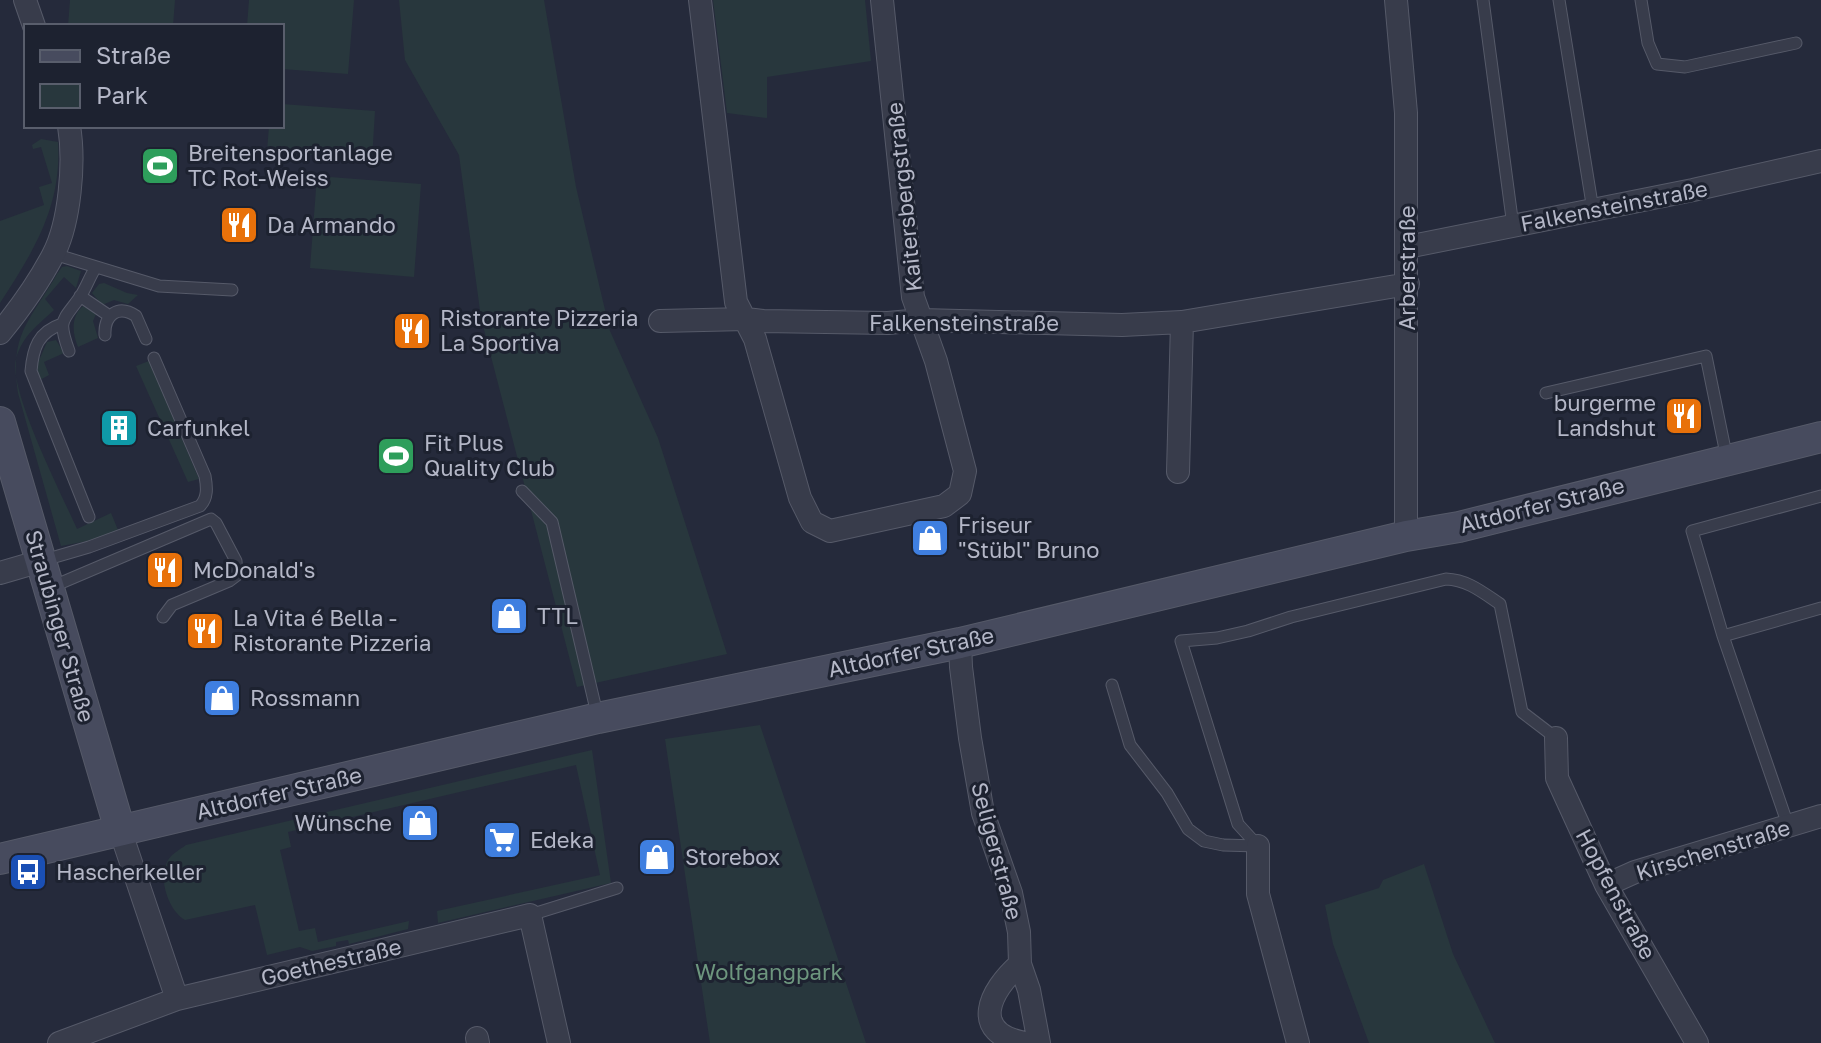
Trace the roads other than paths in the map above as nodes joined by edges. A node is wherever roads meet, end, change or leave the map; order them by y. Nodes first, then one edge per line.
1 (25, 0) edge
2 (700, 0) edge
3 (882, 0) edge
4 (1396, 0) edge
5 (1483, 0) edge
6 (1559, 0) edge
7 (1641, 0) edge
8 (33, 24) edge
9 (1796, 43) dead end
10 (69, 128) edge
11 (1821, 161) edge
12 (1593, 210) junction
13 (1513, 226) junction
14 (1407, 247) junction
15 (54, 254) junction
16 (96, 267) junction
17 (1408, 284) junction
18 (232, 290) dead end
19 (80, 296) junction
20 (108, 315) junction
21 (746, 319) junction
22 (921, 320) junction
23 (660, 321) dead end
24 (1182, 322) junction
25 (62, 324) junction
26 (0, 333) edge
27 (105, 335) dead end
28 (146, 339) dead end
29 (69, 351) dead end
30 (154, 358) dead end
31 (1546, 393) dead end
32 (0, 422) edge
33 (1821, 437) edge
34 (1728, 460) junction
35 (1178, 472) dead end
36 (522, 491) dead end
37 (1821, 496) edge
38 (89, 517) dead end
39 (1406, 536) junction
40 (0, 573) edge
41 (45, 574) junction
42 (1821, 608) edge
43 (163, 617) dead end
44 (1723, 636) junction
45 (960, 643) junction
46 (1112, 685) dead end
47 (598, 718) junction
48 (1556, 738) joint
49 (1821, 816) edge
50 (1789, 828) junction
51 (120, 830) junction
52 (1258, 846) junction
53 (0, 859) edge
54 (1606, 885) junction
55 (617, 888) dead end
56 (530, 915) junction
57 (1020, 964) junction
58 (177, 999) junction
59 (59, 1043) edge
60 (559, 1043) edge
61 (1025, 1043) edge
62 (1039, 1043) edge
63 (1298, 1043) edge
64 (1697, 1043) edge

1 - 8 street
2 - 21 street
3 - 22 street, Kaitersbergstraße
4 - 14 street, Arberstraße
5 - 13 lane
6 - 12 lane
7 - 9 lane
10 - 15 street
11 - 12 street, Falkensteinstraße
12 - 13 street, Falkensteinstraße
13 - 14 street, Falkensteinstraße
14 - 17 street, Arberstraße
15 - 16 lane
15 - 26 street
16 - 18 lane
16 - 19 lane
17 - 24 street, Falkensteinstraße
17 - 39 street, Arberstraße
19 - 20 lane
19 - 25 lane
20 - 27 lane
20 - 28 lane
21 - 22 street, Falkensteinstraße
21 - 22 street, Kaitersbergstraße
21 - 23 street, Falkensteinstraße
22 - 24 street, Falkensteinstraße
24 - 35 street
25 - 29 lane
25 - 38 lane
30 - 41 lane
31 - 34 lane
32 - 41 main road, Straubinger Straße
33 - 34 main road, Altdorfer Straße
34 - 39 main road, Altdorfer Straße
36 - 47 lane
37 - 44 lane
39 - 45 main road, Altdorfer Straße
40 - 41 street
41 - 43 lane
41 - 51 main road, Straubinger Straße
42 - 44 lane
44 - 50 lane
45 - 47 main road, Altdorfer Straße
45 - 57 street, Seligerstraße
46 - 52 lane
47 - 51 main road, Altdorfer Straße
48 - 52 lane
48 - 54 street, Hopfenstraße
49 - 50 street, Kirschenstraße
50 - 54 street, Kirschenstraße
51 - 53 main road, Altdorfer Straße
51 - 58 street
52 - 63 street
54 - 64 street, Hopfenstraße
55 - 56 lane
56 - 58 street, Goethestraße
56 - 60 street
57 - 61 street
57 - 62 street, Seligerstraße
58 - 59 street, Goethestraße

